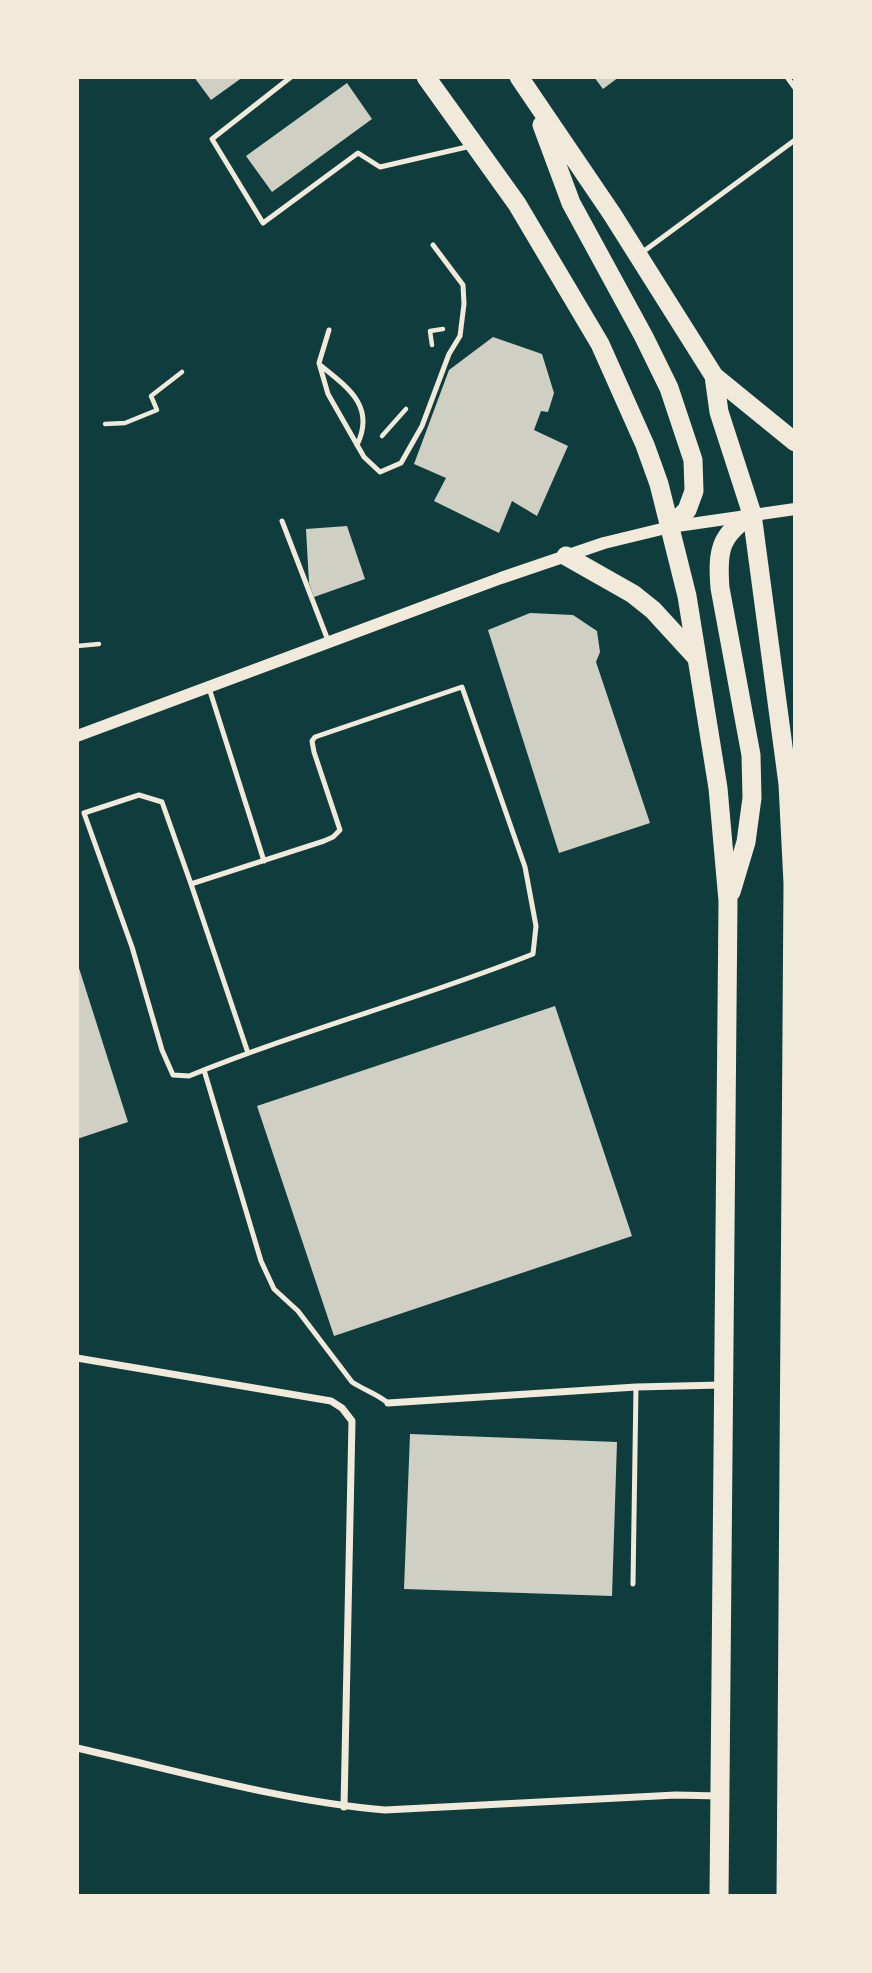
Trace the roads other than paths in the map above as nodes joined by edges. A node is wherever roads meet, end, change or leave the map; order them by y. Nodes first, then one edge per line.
1 (291, 77) edge
2 (426, 77) edge
3 (519, 77) edge
4 (787, 77) edge
5 (795, 88) edge
6 (533, 98) junction
7 (795, 140) edge
8 (476, 145) junction
9 (433, 245) dead end
10 (637, 256) junction
11 (329, 330) dead end
12 (320, 365) junction
13 (714, 376) junction
14 (795, 442) edge
15 (357, 445) junction
16 (795, 509) edge
17 (752, 514) junction
18 (282, 521) dead end
19 (670, 527) junction
20 (566, 556) junction
21 (329, 643) junction
22 (697, 659) junction
23 (209, 688) junction
24 (77, 736) edge
25 (264, 861) junction
26 (191, 884) junction
27 (728, 901) junction
28 (794, 989) edge
29 (248, 1053) junction
30 (204, 1070) junction
31 (77, 1358) edge
32 (723, 1385) junction
33 (636, 1387) junction
34 (388, 1403) joint
35 (633, 1584) dead end
36 (77, 1748) edge
37 (720, 1796) junction
38 (344, 1807) junction
39 (789, 1890) edge
40 (719, 1896) edge

1 - 8 lane
2 - 8 highway
3 - 6 highway
4 - 5 lane
6 - 10 highway
6 - 19 highway
7 - 10 lane
8 - 19 highway
9 - 15 lane
10 - 13 highway
11 - 12 lane
12 - 15 lane
12 - 15 lane
13 - 14 highway
13 - 17 highway
16 - 17 street
17 - 19 street
17 - 27 highway
17 - 28 highway
18 - 21 lane
19 - 20 street
19 - 22 highway
20 - 21 street
20 - 22 highway
21 - 23 street
22 - 27 highway
23 - 24 street
23 - 25 lane
25 - 26 lane
25 - 29 lane
26 - 29 lane
26 - 30 lane
27 - 32 highway
28 - 39 highway
29 - 30 lane
30 - 34 lane
31 - 38 street
32 - 33 street
32 - 37 highway
33 - 34 street
33 - 35 lane
36 - 38 street
37 - 38 street
37 - 40 highway

